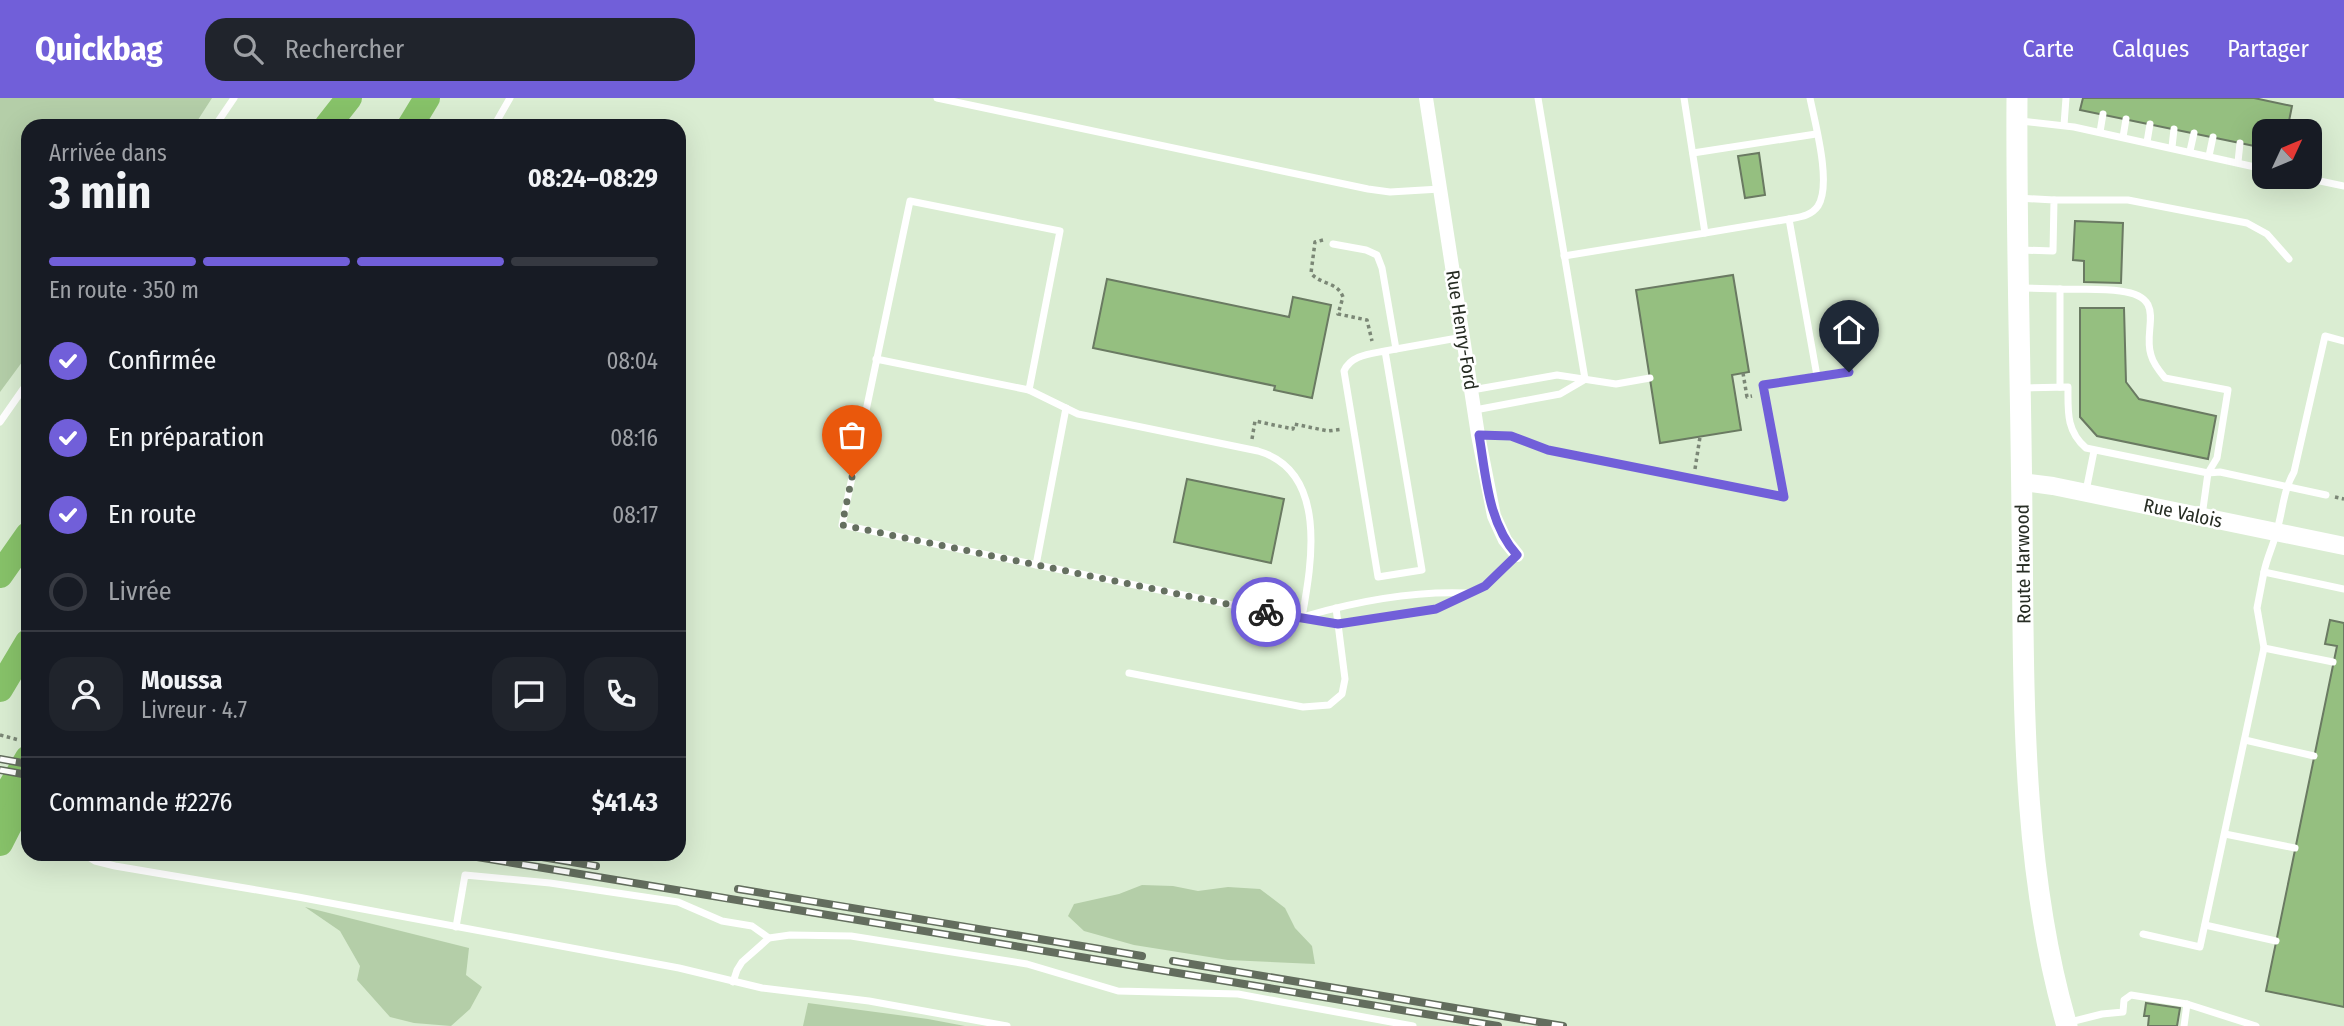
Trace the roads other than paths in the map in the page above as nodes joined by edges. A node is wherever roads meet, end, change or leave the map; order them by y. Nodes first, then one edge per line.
1 (234, 98) edge
2 (349, 98) edge
3 (358, 98) edge
4 (427, 98) edge
5 (510, 98) edge
6 (937, 98) edge
7 (1426, 98) edge
8 (1538, 98) edge
9 (1684, 98) edge
10 (1810, 98) edge
11 (2017, 98) edge
12 (2066, 98) edge
13 (2103, 114) dead end
14 (220, 119) edge
15 (332, 119) edge
16 (345, 119) edge
17 (414, 119) edge
18 (498, 119) edge
19 (2126, 119) dead end
20 (2017, 121) junction
21 (2150, 124) dead end
22 (2064, 125) junction
23 (2174, 129) dead end
24 (2100, 132) junction
25 (2194, 133) dead end
26 (1816, 134) junction
27 (2123, 137) junction
28 (2213, 137) dead end
29 (2147, 142) junction
30 (2240, 143) dead end
31 (2172, 147) junction
32 (2190, 151) junction
33 (1693, 153) junction
34 (2209, 156) junction
35 (2238, 162) junction
36 (2252, 165) edge
37 (2322, 182) edge
38 (2344, 187) edge
39 (1440, 189) junction
40 (2017, 198) junction
41 (2054, 200) junction
42 (1789, 219) junction
43 (1705, 233) junction
44 (1330, 242) road end
45 (2018, 250) junction
46 (1564, 256) junction
47 (2289, 259) dead end
48 (2019, 288) junction
49 (2060, 289) junction
50 (1463, 337) junction
51 (2344, 341) edge
52 (1396, 349) junction
53 (1385, 351) junction
54 (876, 359) junction
55 (1849, 372) dead end
56 (1817, 376) junction
57 (1650, 378) dead end
58 (1585, 379) junction
59 (2060, 387) junction
60 (2020, 388) junction
61 (1029, 390) junction
62 (1472, 390) junction
63 (21, 392) edge
64 (1066, 408) junction
65 (1475, 410) junction
66 (0, 422) edge
67 (1479, 435) junction
68 (2094, 451) junction
69 (2208, 473) junction
70 (2022, 482) junction
71 (2286, 486) junction
72 (2086, 493) junction
73 (2326, 495) dead end
74 (2202, 516) junction
75 (2277, 532) junction
76 (2344, 545) edge
77 (21, 546) edge
78 (1517, 555) joint
79 (1036, 565) junction
80 (2264, 572) junction
81 (0, 575) edge
82 (2344, 589) edge
83 (1467, 594) junction
84 (1336, 608) junction
85 (1302, 617) junction
86 (1338, 624) junction
87 (2264, 648) junction
88 (21, 654) edge
89 (2333, 662) dead end
90 (1129, 673) dead end
91 (0, 688) edge
92 (2245, 740) junction
93 (2314, 756) dead end
94 (21, 776) edge
95 (0, 795) edge
96 (21, 798) edge
97 (21, 800) edge
98 (3, 824) edge
99 (2225, 834) junction
100 (2295, 848) dead end
101 (95, 861) edge
102 (2205, 925) junction
103 (456, 927) junction
104 (2143, 934) dead end
105 (769, 938) junction
106 (2276, 941) dead end
107 (733, 982) junction
108 (2187, 1004) junction
109 (2066, 1025) edge
110 (2253, 1025) edge
111 (1007, 1026) edge
112 (1413, 1026) edge
113 (2184, 1026) edge

1 - 14 lane
2 - 15 highway
3 - 16 highway
4 - 17 highway
5 - 18 lane
6 - 39 lane
7 - 39 street, Rue Henry-Ford
8 - 46 lane
9 - 33 lane
10 - 26 lane
11 - 20 main road, Route Harwood
12 - 22 lane
13 - 24 lane
19 - 27 lane
20 - 22 lane
20 - 40 main road, Route Harwood
21 - 29 lane
22 - 24 lane
23 - 31 lane
24 - 27 lane
25 - 32 lane
26 - 33 lane
26 - 42 lane
27 - 29 lane
28 - 34 lane
29 - 31 lane
30 - 35 lane
31 - 32 lane
32 - 34 lane
33 - 43 lane
34 - 35 lane
35 - 36 lane
37 - 38 lane
39 - 50 street, Rue Henry-Ford
40 - 41 lane
40 - 45 main road, Route Harwood
41 - 45 lane
41 - 47 lane
42 - 43 lane
42 - 56 lane
43 - 46 lane
44 - 52 lane
45 - 48 main road, Route Harwood
46 - 58 lane
48 - 49 lane
48 - 60 main road, Route Harwood
49 - 59 lane
49 - 69 lane
50 - 52 lane
50 - 62 street, Rue Henry-Ford
51 - 71 lane
52 - 53 lane
53 - 53 lane
54 - 61 lane
54 - 61 lane
54 - 79 lane
55 - 56 lane
56 - 67 lane
57 - 58 lane
58 - 62 lane
58 - 65 lane
59 - 60 lane
59 - 68 lane
60 - 70 main road, Route Harwood
61 - 64 lane
62 - 65 street, Rue Henry-Ford
63 - 66 lane
64 - 79 lane
64 - 85 lane
65 - 67 street, Rue Henry-Ford
67 - 78 street, Rue Henry-Ford
68 - 69 lane
68 - 72 lane
69 - 71 lane
69 - 74 lane
70 - 72 street, Rue Valois
70 - 109 main road, Route Harwood
71 - 73 lane
71 - 75 lane
72 - 74 street, Rue Valois
74 - 75 street, Rue Valois
75 - 76 street, Rue Valois
75 - 80 lane
77 - 81 highway
78 - 83 lane
79 - 85 lane
80 - 82 lane
80 - 87 lane
83 - 84 lane
83 - 86 lane
84 - 85 lane
84 - 86 lane
85 - 86 lane
86 - 90 lane
87 - 89 lane
87 - 92 lane
88 - 91 highway
92 - 93 lane
92 - 99 lane
94 - 98 highway
95 - 97 lane
96 - 98 highway
99 - 100 lane
99 - 102 lane
101 - 103 lane
102 - 104 lane
102 - 106 lane
103 - 105 lane
103 - 107 lane
105 - 107 lane
105 - 112 lane
107 - 111 lane
108 - 109 lane
108 - 110 lane
108 - 113 lane

